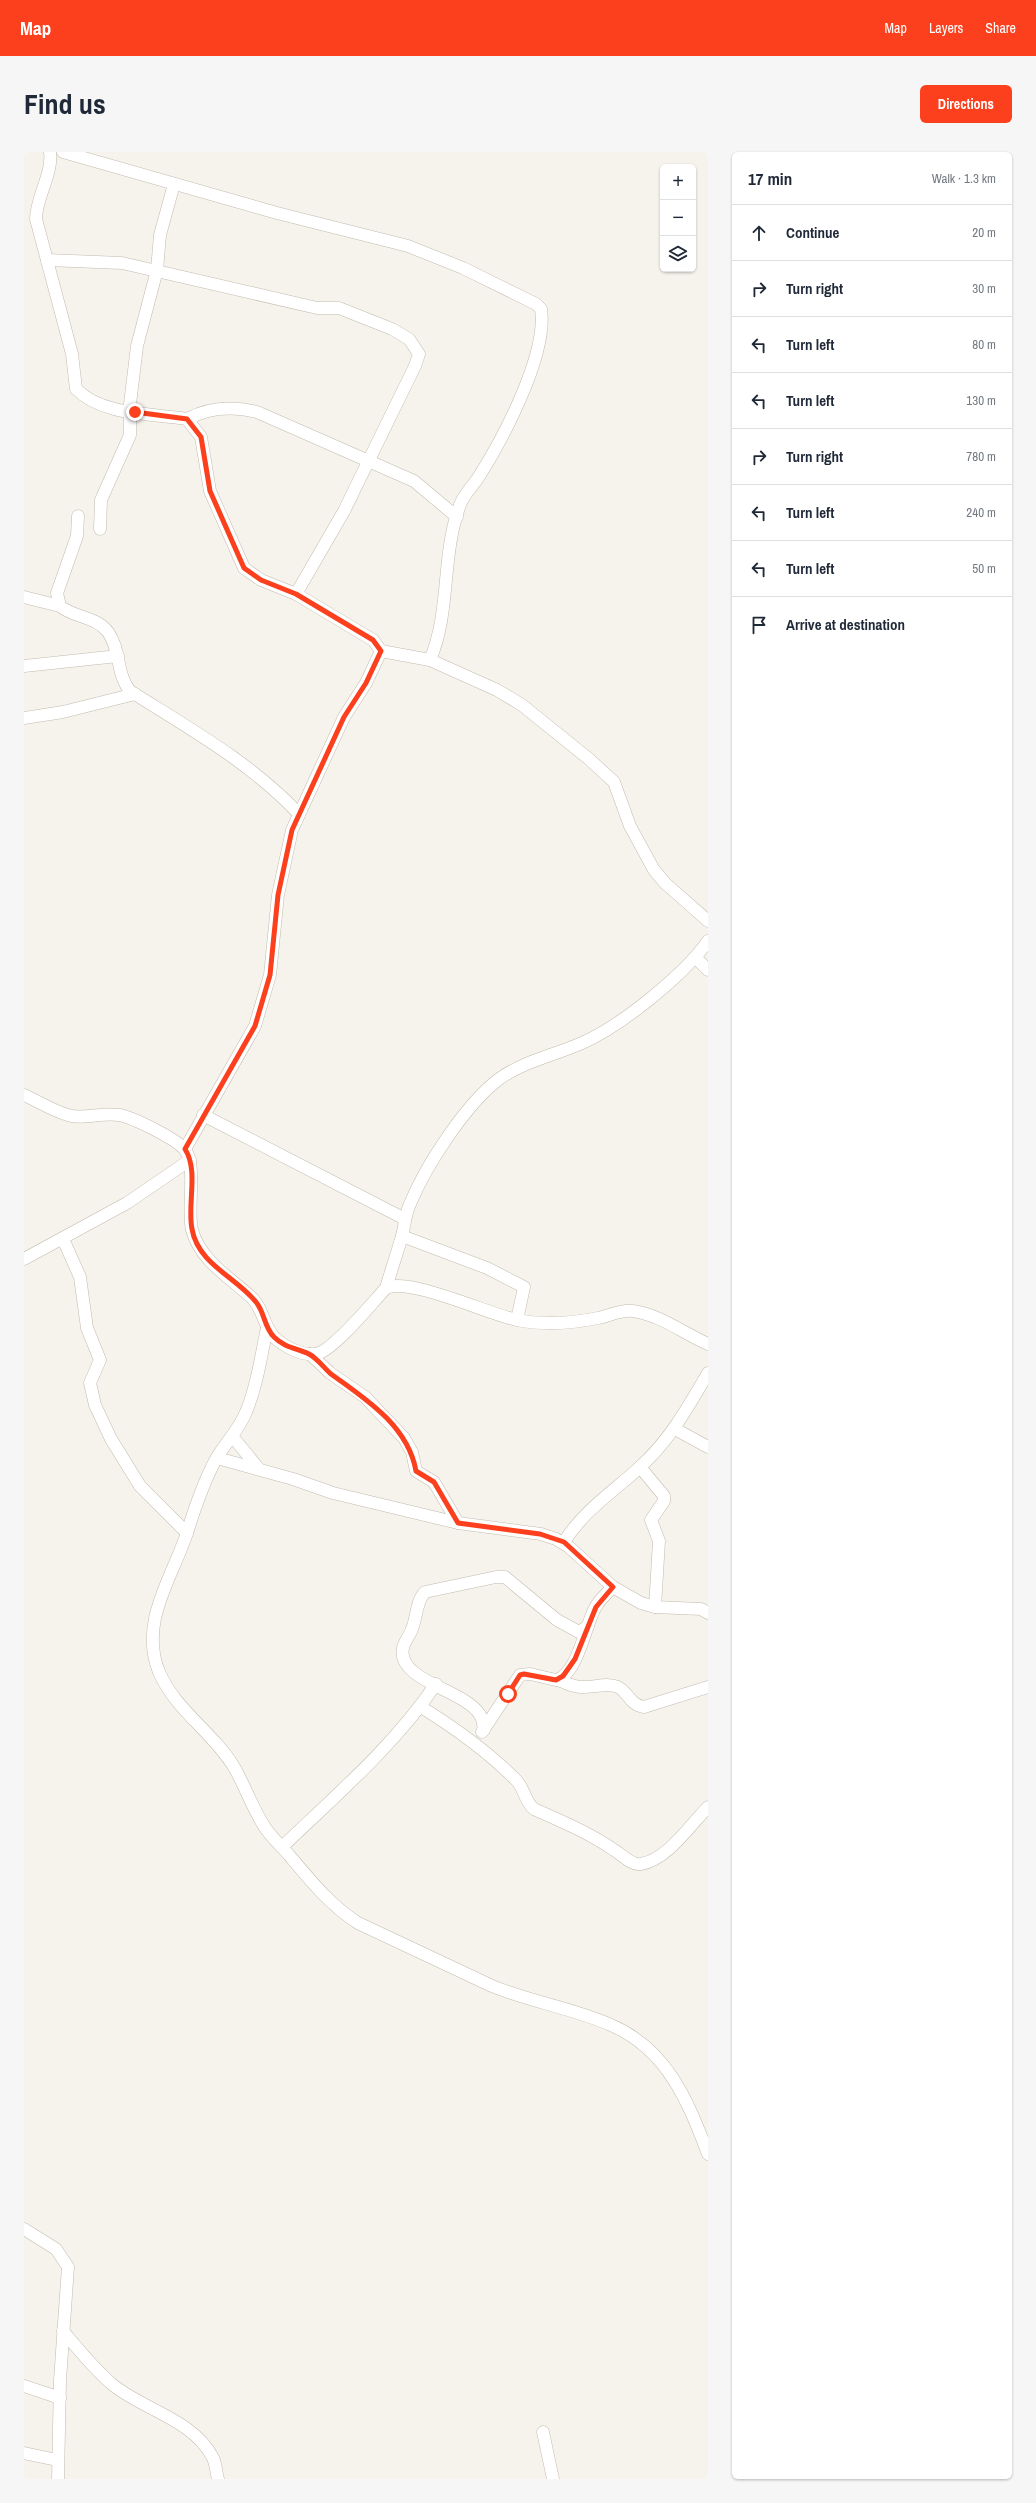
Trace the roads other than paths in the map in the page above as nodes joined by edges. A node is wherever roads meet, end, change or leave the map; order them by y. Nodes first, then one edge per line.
1 (50, 152) edge
2 (63, 152) edge
3 (174, 184) junction
4 (47, 260) junction
5 (157, 270) junction
6 (133, 411) junction
7 (187, 419) junction
8 (368, 461) junction
9 (78, 516) dead end
10 (456, 517) junction
11 (100, 529) dead end
12 (296, 594) junction
13 (24, 597) edge
14 (60, 606) junction
15 (381, 651) junction
16 (118, 656) junction
17 (430, 660) junction
18 (24, 666) edge
19 (135, 694) junction
20 (24, 718) edge
21 (299, 814) junction
22 (708, 921) edge
23 (708, 941) edge
24 (696, 958) junction
25 (708, 970) edge
26 (24, 1095) edge
27 (203, 1115) junction
28 (188, 1154) junction
29 (405, 1219) junction
30 (402, 1236) junction
31 (63, 1239) junction
32 (24, 1258) edge
33 (386, 1288) junction
34 (517, 1320) junction
35 (267, 1328) junction
36 (708, 1344) edge
37 (310, 1354) junction
38 (708, 1373) edge
39 (675, 1429) junction
40 (232, 1436) junction
41 (708, 1447) edge
42 (217, 1458) junction
43 (640, 1467) junction
44 (259, 1469) junction
45 (458, 1523) junction
46 (187, 1533) junction
47 (564, 1542) junction
48 (613, 1587) junction
49 (655, 1607) junction
50 (708, 1611) edge
51 (588, 1626) junction
52 (557, 1680) junction
53 (436, 1684) junction
54 (708, 1687) edge
55 (421, 1707) junction
56 (484, 1730) junction
57 (475, 1743) junction
58 (708, 1807) edge
59 (282, 1847) junction
60 (708, 2154) edge
61 (24, 2229) edge
62 (63, 2331) junction
63 (24, 2386) edge
64 (60, 2398) junction
65 (543, 2432) dead end
66 (24, 2453) edge
67 (58, 2460) junction
68 (58, 2479) edge
69 (218, 2479) edge
70 (553, 2479) edge

1 - 4 street
2 - 3 street
3 - 5 street
3 - 10 street
4 - 5 street
4 - 6 street
5 - 6 street
5 - 8 street
6 - 7 street
6 - 11 street
7 - 8 street
7 - 12 street
8 - 10 street
8 - 12 street
9 - 14 street
10 - 17 street
12 - 15 street
13 - 14 street
14 - 16 street
15 - 17 street
15 - 21 street
16 - 18 street
16 - 19 street
17 - 22 street
19 - 20 street
19 - 21 street
21 - 27 street
23 - 24 street
24 - 25 street
24 - 29 street
26 - 28 street
27 - 28 street
27 - 29 street
28 - 31 street
28 - 35 street
29 - 30 street
30 - 33 street
30 - 34 street
31 - 32 street
31 - 46 street
33 - 34 street
33 - 37 street
34 - 36 street
35 - 37 street
35 - 40 street
37 - 45 street
38 - 39 street
39 - 41 street
39 - 43 street
40 - 42 street
40 - 44 street
42 - 44 street
42 - 46 street
43 - 47 street
43 - 49 street
44 - 45 street
45 - 47 street
46 - 59 street
47 - 48 street
48 - 49 street
48 - 51 street
49 - 50 street
51 - 52 street
51 - 53 street
52 - 54 street
52 - 56 street
53 - 55 street
53 - 56 street
55 - 57 street
55 - 59 street
56 - 57 street
57 - 58 street
59 - 60 street
61 - 62 street
62 - 64 street
62 - 69 street
63 - 64 street
64 - 67 street
65 - 70 street
66 - 67 street
67 - 68 street

